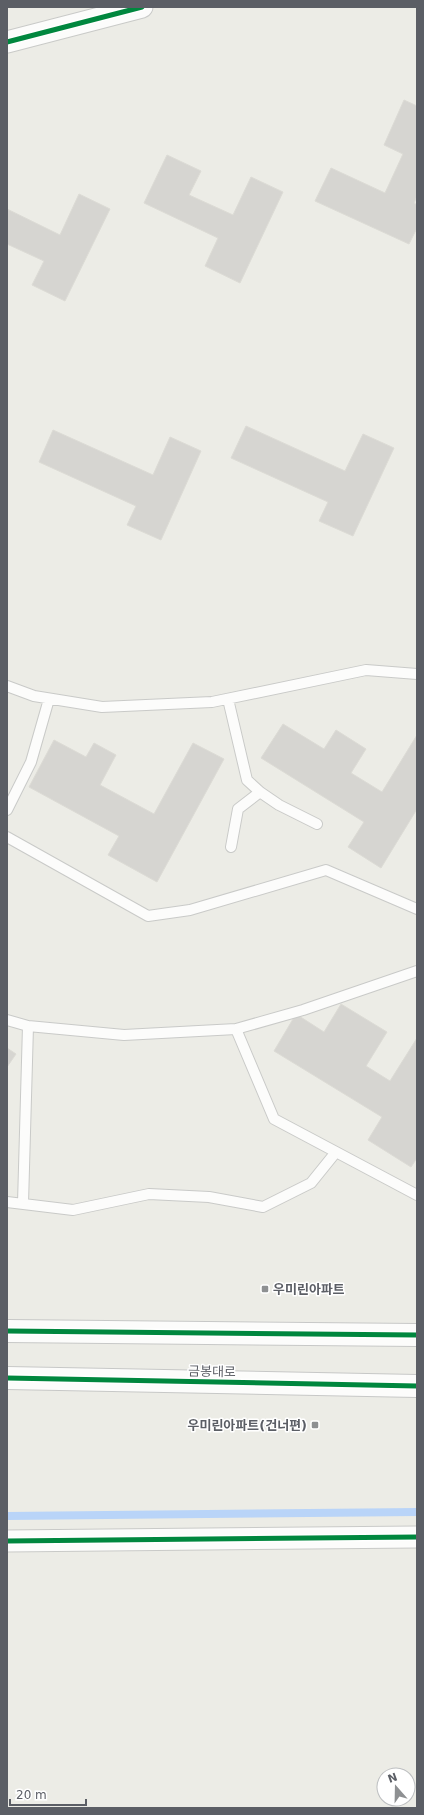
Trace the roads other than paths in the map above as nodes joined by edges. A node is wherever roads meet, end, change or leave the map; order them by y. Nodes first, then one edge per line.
1 (142, 7) edge
2 (7, 42) edge
3 (417, 674) edge
4 (7, 686) edge
5 (49, 699) junction
6 (228, 699) junction
7 (260, 792) junction
8 (7, 810) edge
9 (317, 824) dead end
10 (7, 837) edge
11 (231, 848) dead end
12 (417, 909) edge
13 (417, 971) edge
14 (7, 1020) edge
15 (28, 1026) junction
16 (236, 1029) junction
17 (336, 1152) junction
18 (417, 1195) edge
19 (7, 1202) edge
20 (23, 1203) junction
21 (7, 1331) edge
22 (417, 1335) edge
23 (7, 1378) edge
24 (417, 1386) edge
25 (417, 1537) edge
26 (7, 1541) edge

1 - 2 street
3 - 6 lane
4 - 5 lane
5 - 6 lane
5 - 8 lane
6 - 7 lane
7 - 9 lane
7 - 11 lane
10 - 12 lane
13 - 16 lane
14 - 15 lane
15 - 16 lane
15 - 20 lane
16 - 17 lane
17 - 18 lane
17 - 20 lane
19 - 20 lane
21 - 22 street
23 - 24 street, 금봉대로
25 - 26 street

